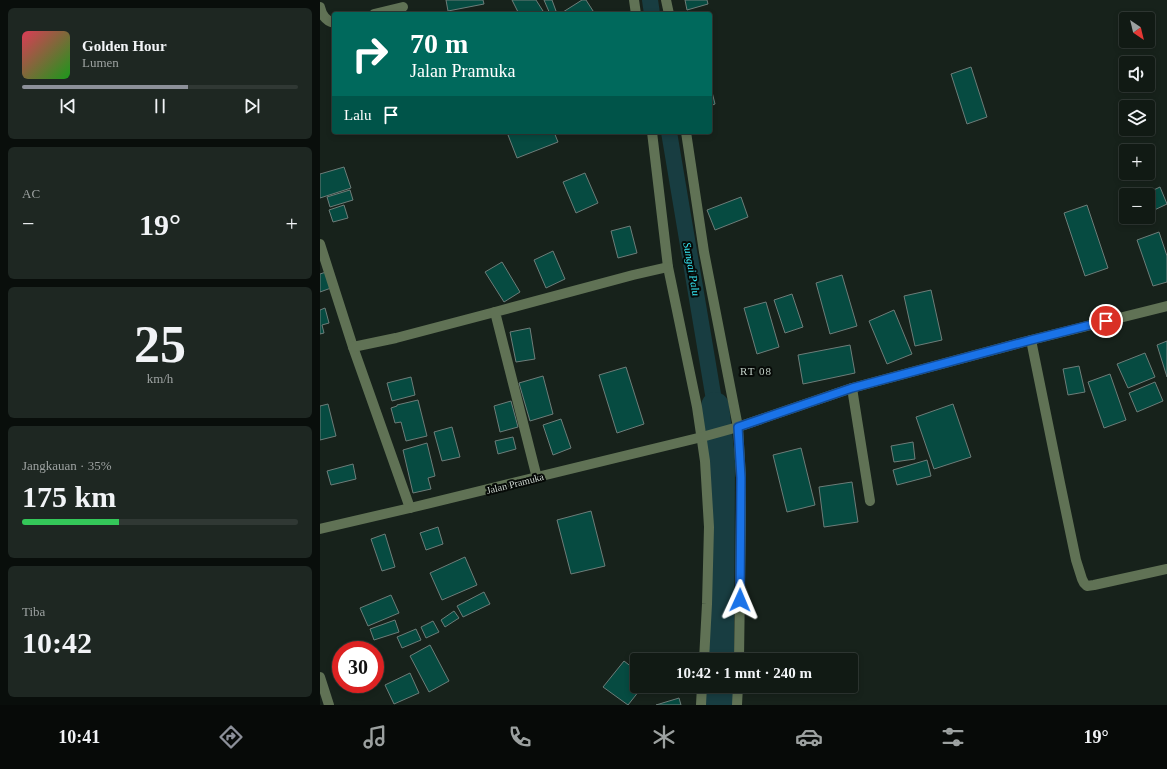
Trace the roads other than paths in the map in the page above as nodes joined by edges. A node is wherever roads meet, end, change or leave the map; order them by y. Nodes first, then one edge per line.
1 (634, 0) edge
2 (666, 0) edge
3 (320, 7) edge
4 (403, 7) dead end
5 (382, 12) edge
6 (636, 12) edge
7 (669, 12) edge
8 (332, 22) edge
9 (652, 134) edge
10 (686, 134) edge
11 (320, 244) edge
12 (668, 266) junction
13 (1167, 306) edge
14 (495, 312) junction
15 (1031, 340) junction
16 (353, 347) junction
17 (852, 388) junction
18 (734, 428) junction
19 (706, 436) junction
20 (537, 478) junction
21 (870, 500) dead end
22 (410, 508) junction
23 (320, 529) edge
24 (1167, 569) edge
25 (704, 653) edge
26 (739, 653) edge
27 (320, 677) edge
28 (702, 693) edge
29 (738, 693) edge
30 (329, 705) edge
31 (701, 705) edge
32 (737, 705) edge

1 - 6 street
2 - 7 street
3 - 8 street
4 - 5 street
9 - 12 street
10 - 18 street
11 - 16 street
12 - 14 street
12 - 19 street
13 - 15 street
14 - 16 street
14 - 20 street
15 - 17 street
15 - 24 street
16 - 22 street
17 - 18 street
17 - 21 street
18 - 19 street, Jalan Pramuka
18 - 26 street
19 - 20 street, Jalan Pramuka
19 - 25 street
20 - 22 street, Jalan Pramuka
22 - 23 street, Jalan Pramuka
27 - 30 street
28 - 31 street
29 - 32 street

